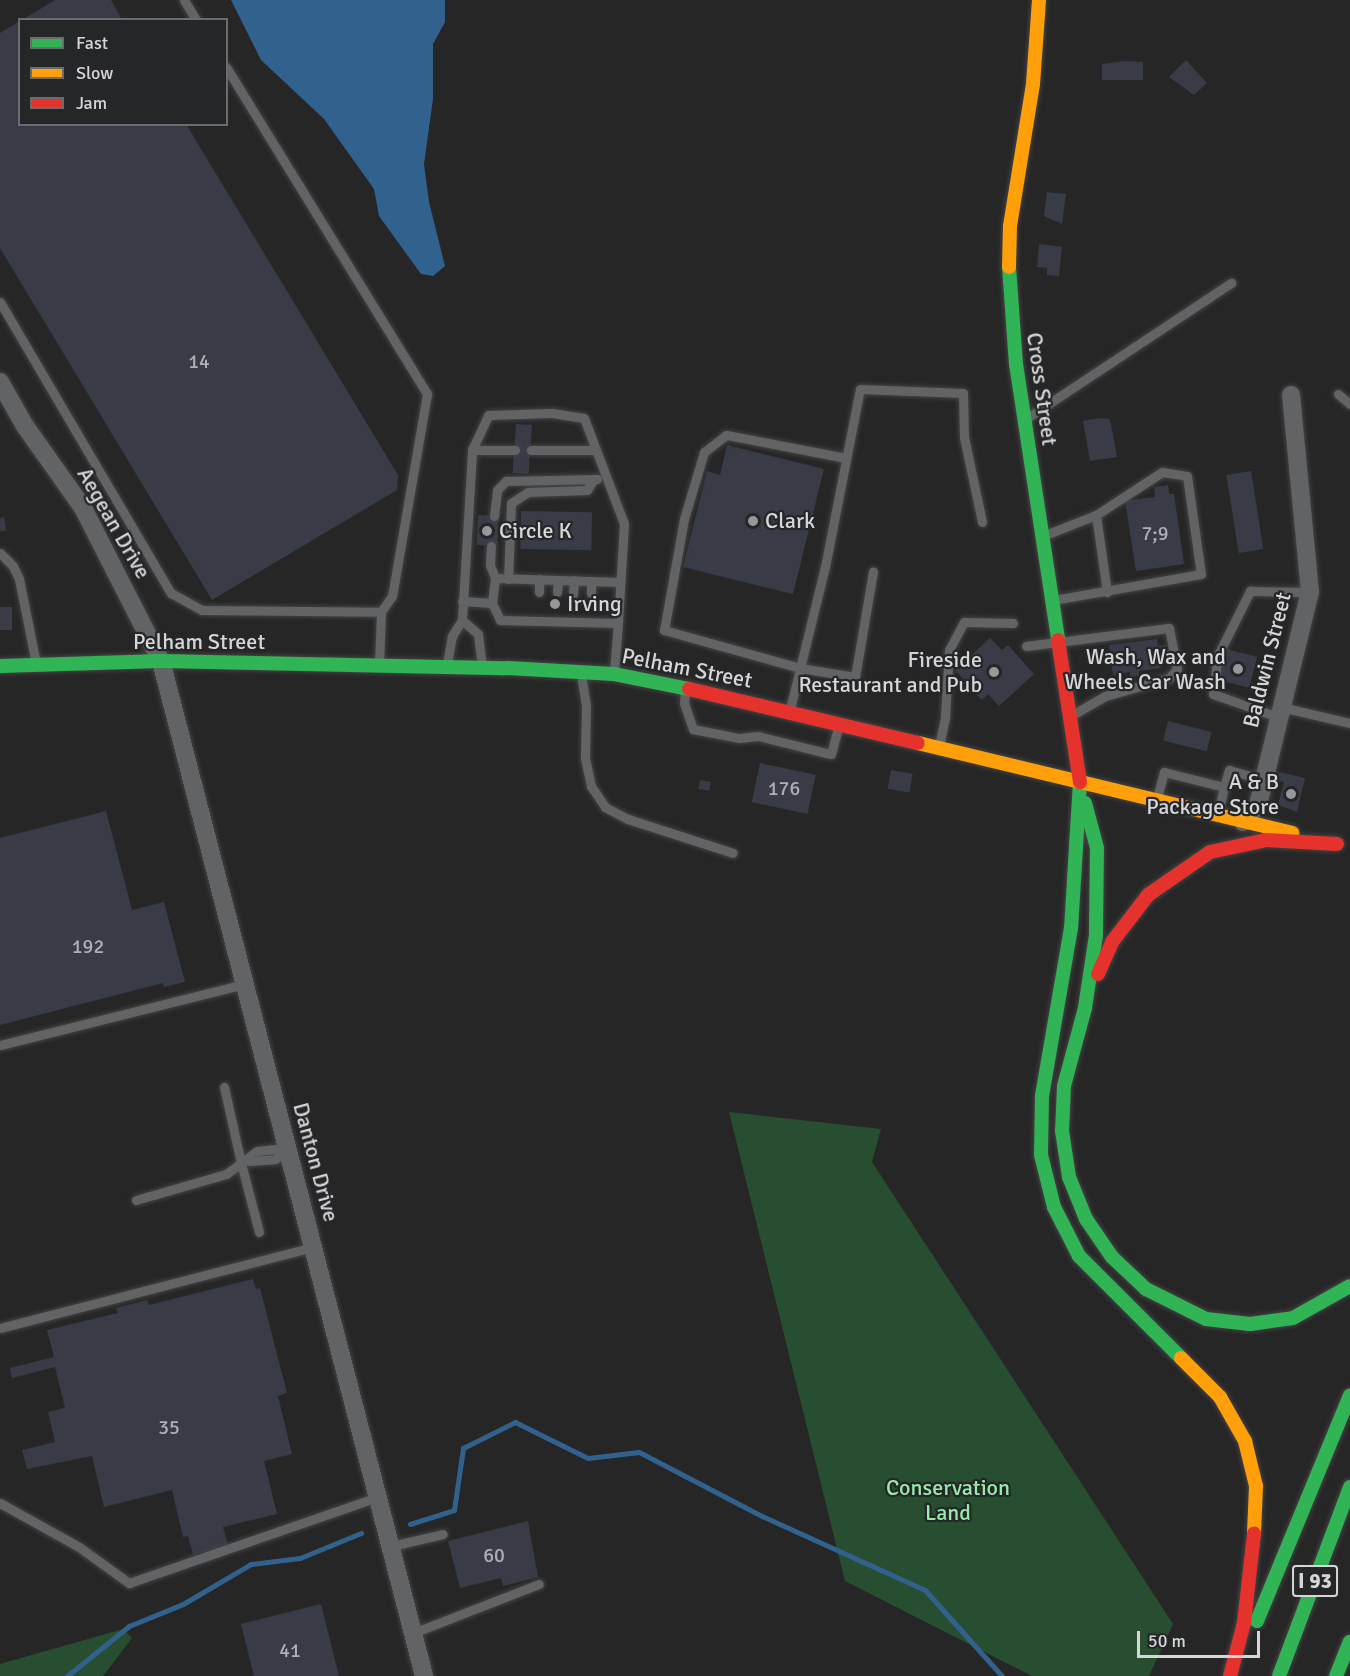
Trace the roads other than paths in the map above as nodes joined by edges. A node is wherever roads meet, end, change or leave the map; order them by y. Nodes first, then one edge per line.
1 (184, 0) edge
2 (1039, 0) edge
3 (195, 18) edge
4 (228, 70) edge
5 (1231, 284) dead end
6 (0, 302) edge
7 (0, 382) edge
8 (1338, 394) dead end
9 (1292, 395) dead end
10 (1350, 404) edge
11 (1025, 419) junction
12 (472, 450) junction
13 (515, 450) dead end
14 (531, 450) dead end
15 (597, 450) junction
16 (846, 458) junction
17 (608, 478) junction
18 (594, 479) junction
19 (1096, 515) junction
20 (494, 516) dead end
21 (982, 522) dead end
22 (1042, 536) junction
23 (491, 546) dead end
24 (0, 552) edge
25 (873, 572) dead end
26 (495, 578) junction
27 (508, 579) junction
28 (522, 579) junction
29 (539, 579) junction
30 (558, 580) junction
31 (574, 580) junction
32 (591, 581) junction
33 (620, 582) junction
34 (522, 591) dead end
35 (539, 592) dead end
36 (557, 592) dead end
37 (1107, 592) junction
38 (1310, 592) junction
39 (591, 593) dead end
40 (573, 594) dead end
41 (1052, 600) junction
42 (462, 601) junction
43 (492, 603) junction
44 (522, 608) dead end
45 (539, 610) dead end
46 (557, 610) dead end
47 (573, 610) dead end
48 (591, 611) dead end
49 (381, 612) junction
50 (462, 620) junction
51 (522, 620) junction
52 (538, 621) junction
53 (557, 621) junction
54 (573, 621) junction
55 (591, 622) junction
56 (618, 622) junction
57 (1013, 623) dead end
58 (1058, 642) junction
59 (1026, 646) dead end
60 (161, 661) junction
61 (37, 665) junction
62 (0, 666) edge
63 (379, 666) junction
64 (447, 668) junction
65 (800, 668) junction
66 (483, 669) junction
67 (580, 671) junction
68 (614, 674) junction
69 (686, 688) junction
70 (790, 711) junction
71 (1280, 712) junction
72 (1070, 716) junction
73 (839, 723) junction
74 (1350, 723) edge
75 (938, 748) junction
76 (1263, 780) junction
77 (1080, 782) junction
78 (1224, 787) junction
79 (1156, 801) junction
80 (1217, 815) junction
81 (1243, 822) junction
82 (1343, 845) edge
83 (733, 854) dead end
84 (245, 984) junction
85 (1084, 1008) junction
86 (0, 1045) edge
87 (224, 1087) dead end
88 (288, 1148) junction
89 (245, 1162) junction
90 (136, 1200) dead end
91 (259, 1232) dead end
92 (313, 1247) junction
93 (1350, 1286) edge
94 (0, 1328) edge
95 (1350, 1395) edge
96 (1350, 1487) edge
97 (378, 1497) junction
98 (0, 1503) edge
99 (443, 1534) dead end
100 (391, 1546) junction
101 (538, 1584) dead end
102 (413, 1633) junction
103 (1350, 1642) edge
104 (424, 1676) edge
105 (1230, 1676) edge
106 (1235, 1676) edge
107 (1279, 1676) edge
108 (1336, 1676) edge

1 - 3 lane
2 - 11 main road, Cross Street
4 - 49 lane
5 - 11 lane
6 - 49 lane
7 - 60 street, Aegean Drive
8 - 10 lane
9 - 38 street, Baldwin Street
11 - 22 main road, Cross Street
12 - 13 lane
12 - 15 lane
12 - 42 lane
14 - 15 lane
15 - 17 lane
16 - 21 lane
16 - 65 lane
16 - 65 lane
17 - 18 lane
17 - 33 lane
18 - 20 lane
18 - 27 lane
19 - 22 lane
19 - 37 lane
19 - 37 lane
22 - 41 main road, Cross Street
23 - 26 lane
24 - 61 lane
25 - 65 lane
26 - 27 lane
26 - 43 lane
27 - 28 lane
28 - 29 lane
28 - 34 lane
29 - 30 lane
29 - 35 lane
30 - 31 lane
30 - 36 lane
31 - 32 lane
31 - 40 lane
32 - 33 lane
32 - 39 lane
33 - 56 lane
37 - 41 lane
38 - 71 street, Baldwin Street
38 - 71 lane
41 - 58 main road, Cross Street
42 - 43 lane
42 - 50 lane
43 - 51 lane
44 - 51 lane
45 - 52 lane
46 - 53 lane
47 - 54 lane
48 - 55 lane
49 - 63 lane
50 - 64 lane
50 - 66 lane
51 - 52 lane
52 - 53 lane
53 - 54 lane
54 - 55 lane
55 - 56 lane
56 - 68 lane
57 - 75 lane
58 - 59 lane
58 - 72 main road, Cross Street
58 - 72 lane
60 - 61 main road, Pelham Street
60 - 63 main road, Pelham Street
60 - 84 street, Danton Drive
61 - 62 main road, Pelham Street
63 - 64 main road, Pelham Street
64 - 66 main road, Pelham Street
65 - 70 lane
66 - 67 main road, Pelham Street
67 - 68 main road, Pelham Street
67 - 83 lane
68 - 69 main road, Pelham Street
69 - 70 main road, Pelham Street
69 - 73 lane
70 - 73 main road, Pelham Street
71 - 74 lane
71 - 76 street, Baldwin Street
72 - 77 main road, Cross Street
73 - 75 main road, Pelham Street
75 - 77 main road, Pelham Street
76 - 78 lane
76 - 81 street, Baldwin Street
77 - 79 main road, Pelham Street
77 - 85 main road
77 - 105 main road
78 - 79 lane
78 - 80 lane
79 - 80 main road, Pelham Street
80 - 81 main road, Pelham Street
81 - 82 main road, Pelham Street
82 - 85 main road
84 - 86 lane
84 - 88 street, Danton Drive
85 - 93 main road
87 - 89 lane
88 - 89 lane
88 - 92 street, Danton Drive
89 - 90 lane
89 - 91 lane
92 - 94 lane
92 - 97 street, Danton Drive
95 - 106 main road
96 - 107 main road, I 93
97 - 98 lane
97 - 100 street, Danton Drive
99 - 100 lane
100 - 102 street, Danton Drive
101 - 102 lane
102 - 104 street, Danton Drive
103 - 108 main road

